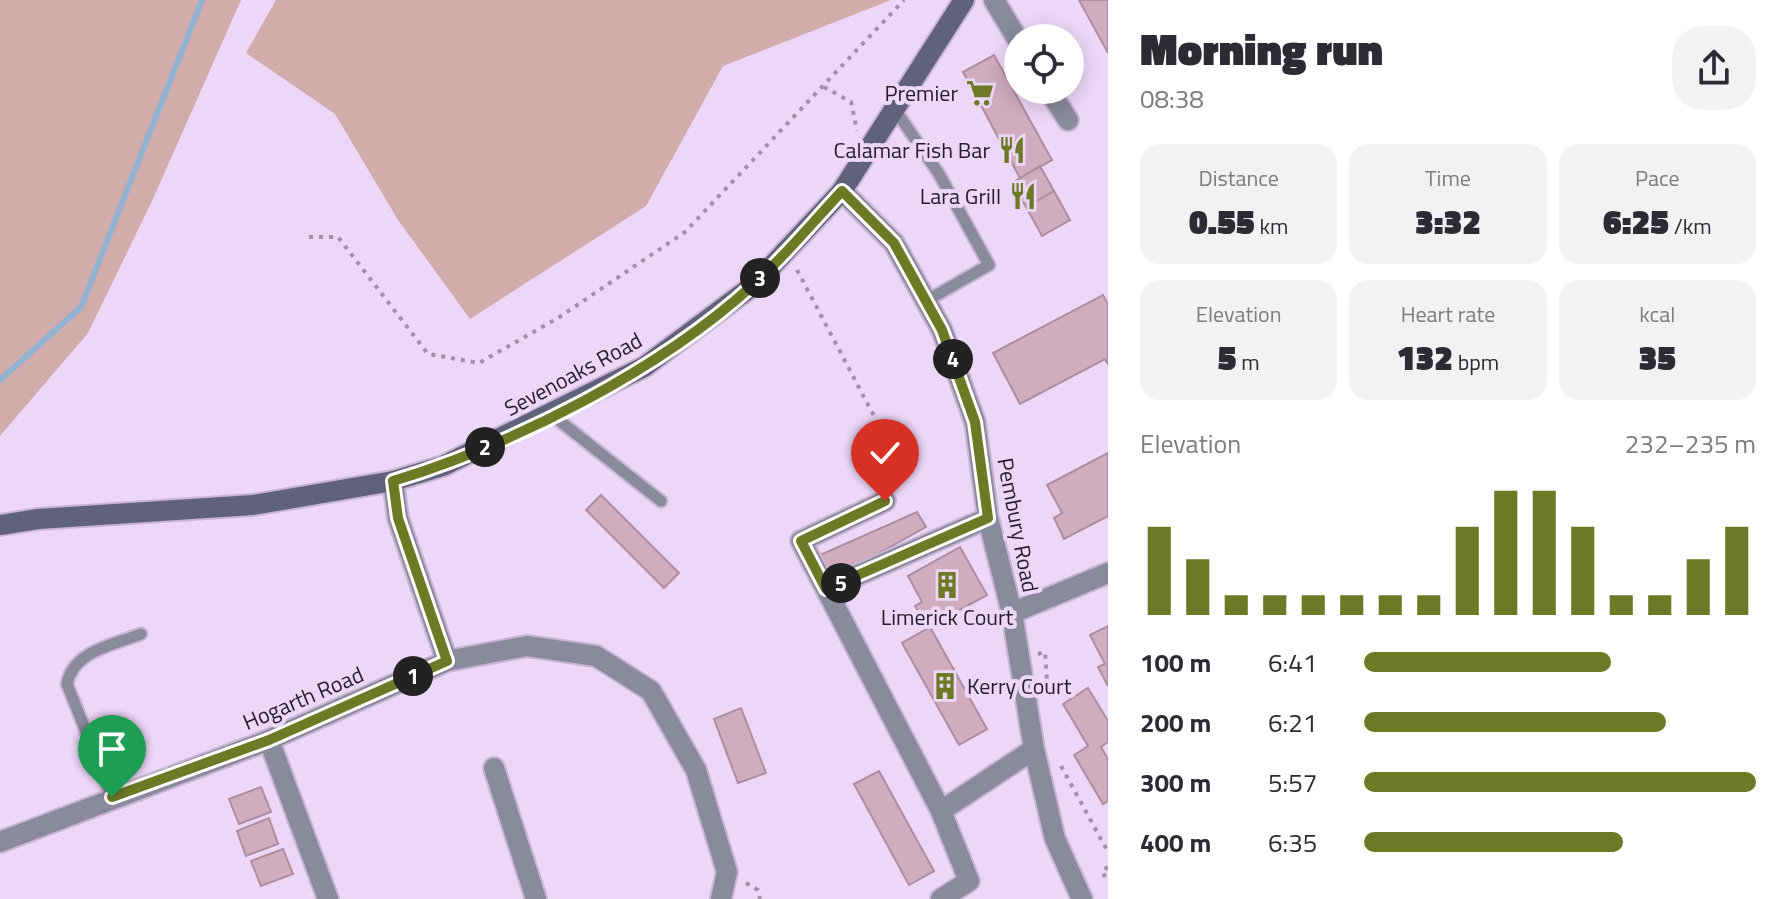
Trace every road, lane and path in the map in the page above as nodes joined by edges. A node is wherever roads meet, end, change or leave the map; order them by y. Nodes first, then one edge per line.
1 (904, 0) edge
2 (964, 0) edge
3 (994, 0) edge
4 (1008, 24) edge
5 (824, 87) junction
6 (1058, 104) edge
7 (894, 108) junction
8 (1068, 120) dead end
9 (859, 140) dead end
10 (842, 191) junction
11 (309, 237) dead end
12 (786, 250) junction
13 (926, 301) junction
14 (552, 415) junction
15 (893, 452) dead end
16 (393, 481) junction
17 (661, 501) dead end
18 (885, 501) dead end
19 (988, 518) junction
20 (0, 525) edge
21 (1108, 573) edge
22 (826, 589) junction
23 (1012, 613) junction
24 (141, 634) dead end
25 (1019, 659) junction
26 (447, 661) junction
27 (1049, 708) dead end
28 (269, 740) junction
29 (1034, 749) junction
30 (1059, 762) dead end
31 (494, 768) dead end
32 (112, 797) junction
33 (941, 811) junction
34 (0, 842) edge
35 (1108, 852) edge
36 (1108, 867) edge
37 (1108, 882) edge
38 (328, 899) edge
39 (536, 899) edge
40 (721, 899) edge
41 (941, 899) edge
42 (1082, 899) edge

1 - 5 path
2 - 7 street, Sevenoaks Road
3 - 4 street
5 - 9 path
5 - 11 path
6 - 8 street
7 - 10 street, Sevenoaks Road
7 - 13 lane
10 - 12 street, Sevenoaks Road
10 - 13 street, Pembury Road
12 - 14 street, Sevenoaks Road
12 - 15 path
13 - 19 street, Pembury Road
14 - 16 street, Sevenoaks Road
14 - 17 lane
16 - 20 street, Sevenoaks Road
16 - 26 street
18 - 22 street
19 - 22 street
19 - 23 street, Pembury Road
21 - 23 street
22 - 33 street
23 - 25 street, Pembury Road
24 - 32 lane
25 - 27 path
25 - 29 street, Pembury Road
26 - 28 street, Hogarth Road
26 - 40 street, Hogarth Road
28 - 32 street, Hogarth Road
28 - 38 street
29 - 33 street
29 - 42 street, Pembury Road
30 - 35 path
31 - 39 street
32 - 34 street, Hogarth Road
33 - 41 street
36 - 37 path

